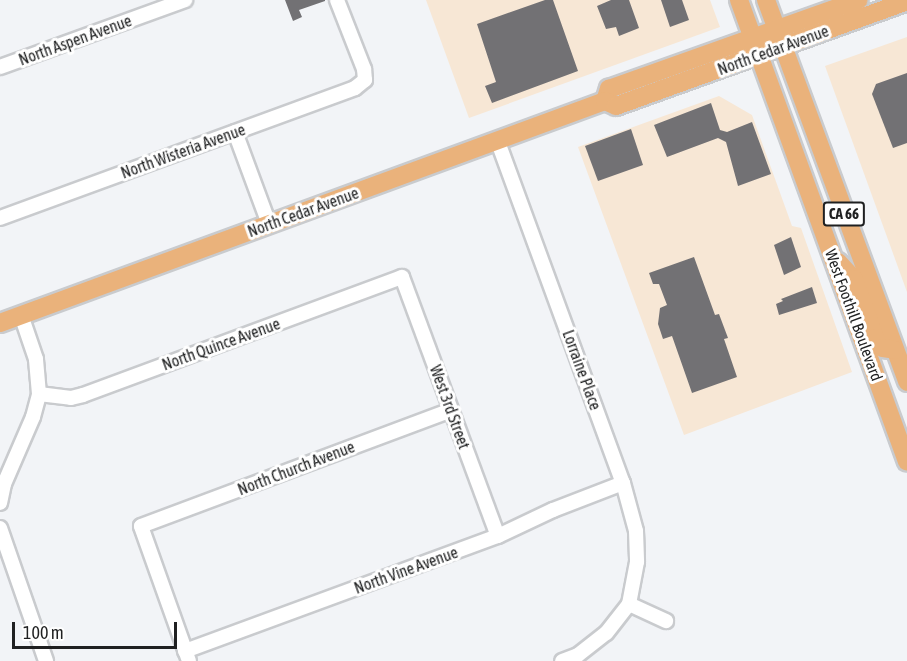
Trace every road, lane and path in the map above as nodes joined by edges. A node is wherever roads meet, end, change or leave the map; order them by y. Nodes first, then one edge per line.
1 (185, 0) edge
2 (337, 0) edge
3 (740, 0) edge
4 (766, 0) edge
5 (859, 0) edge
6 (907, 1) edge
7 (753, 37) junction
8 (780, 37) junction
9 (759, 55) junction
10 (0, 67) edge
11 (605, 101) junction
12 (235, 132) junction
13 (498, 142) junction
14 (0, 218) edge
15 (269, 224) junction
16 (832, 256) junction
17 (402, 278) joint
18 (21, 315) junction
19 (0, 323) edge
20 (895, 350) junction
21 (907, 382) edge
22 (39, 394) junction
23 (888, 409) junction
24 (451, 410) junction
25 (907, 431) edge
26 (0, 454) edge
27 (14, 460) junction
28 (907, 461) edge
29 (623, 483) junction
30 (0, 503) edge
31 (0, 528) edge
32 (498, 536) junction
33 (628, 604) junction
34 (666, 621) dead end
35 (187, 656) edge
36 (46, 661) edge
37 (562, 661) edge

1 - 10 street, North Aspen Avenue
2 - 12 street, North Wisteria Avenue
3 - 7 main road, West Foothill Boulevard
4 - 8 main road, West Foothill Boulevard / CA 66
5 - 8 main road, North Cedar Avenue
6 - 8 main road, North Cedar Avenue
7 - 8 main road, North Cedar Avenue
7 - 9 main road, West Foothill Boulevard
7 - 11 main road, North Cedar Avenue
8 - 9 main road, North Cedar Avenue
8 - 20 main road, West Foothill Boulevard / CA 66
9 - 11 main road, North Cedar Avenue
9 - 16 main road, West Foothill Boulevard
11 - 13 main road, North Cedar Avenue
12 - 14 street, North Wisteria Avenue
12 - 15 street
13 - 15 main road, North Cedar Avenue
13 - 29 street, Lorraine Place
15 - 18 main road, North Cedar Avenue
16 - 20 main road
16 - 23 main road, West Foothill Boulevard
17 - 22 street, North Quince Avenue
17 - 24 street, West 3rd Street
18 - 19 main road, North Cedar Avenue
18 - 22 street
20 - 21 main road, West Foothill Boulevard / CA 66
22 - 27 street
23 - 25 main road
23 - 28 main road, West Foothill Boulevard
24 - 32 street, West 3rd Street
24 - 35 street, North Church Avenue
26 - 27 street
27 - 30 street
29 - 32 street, North Vine Avenue
29 - 33 street, Lorraine Place
31 - 36 street
32 - 35 street, North Vine Avenue
33 - 34 street
33 - 37 street

